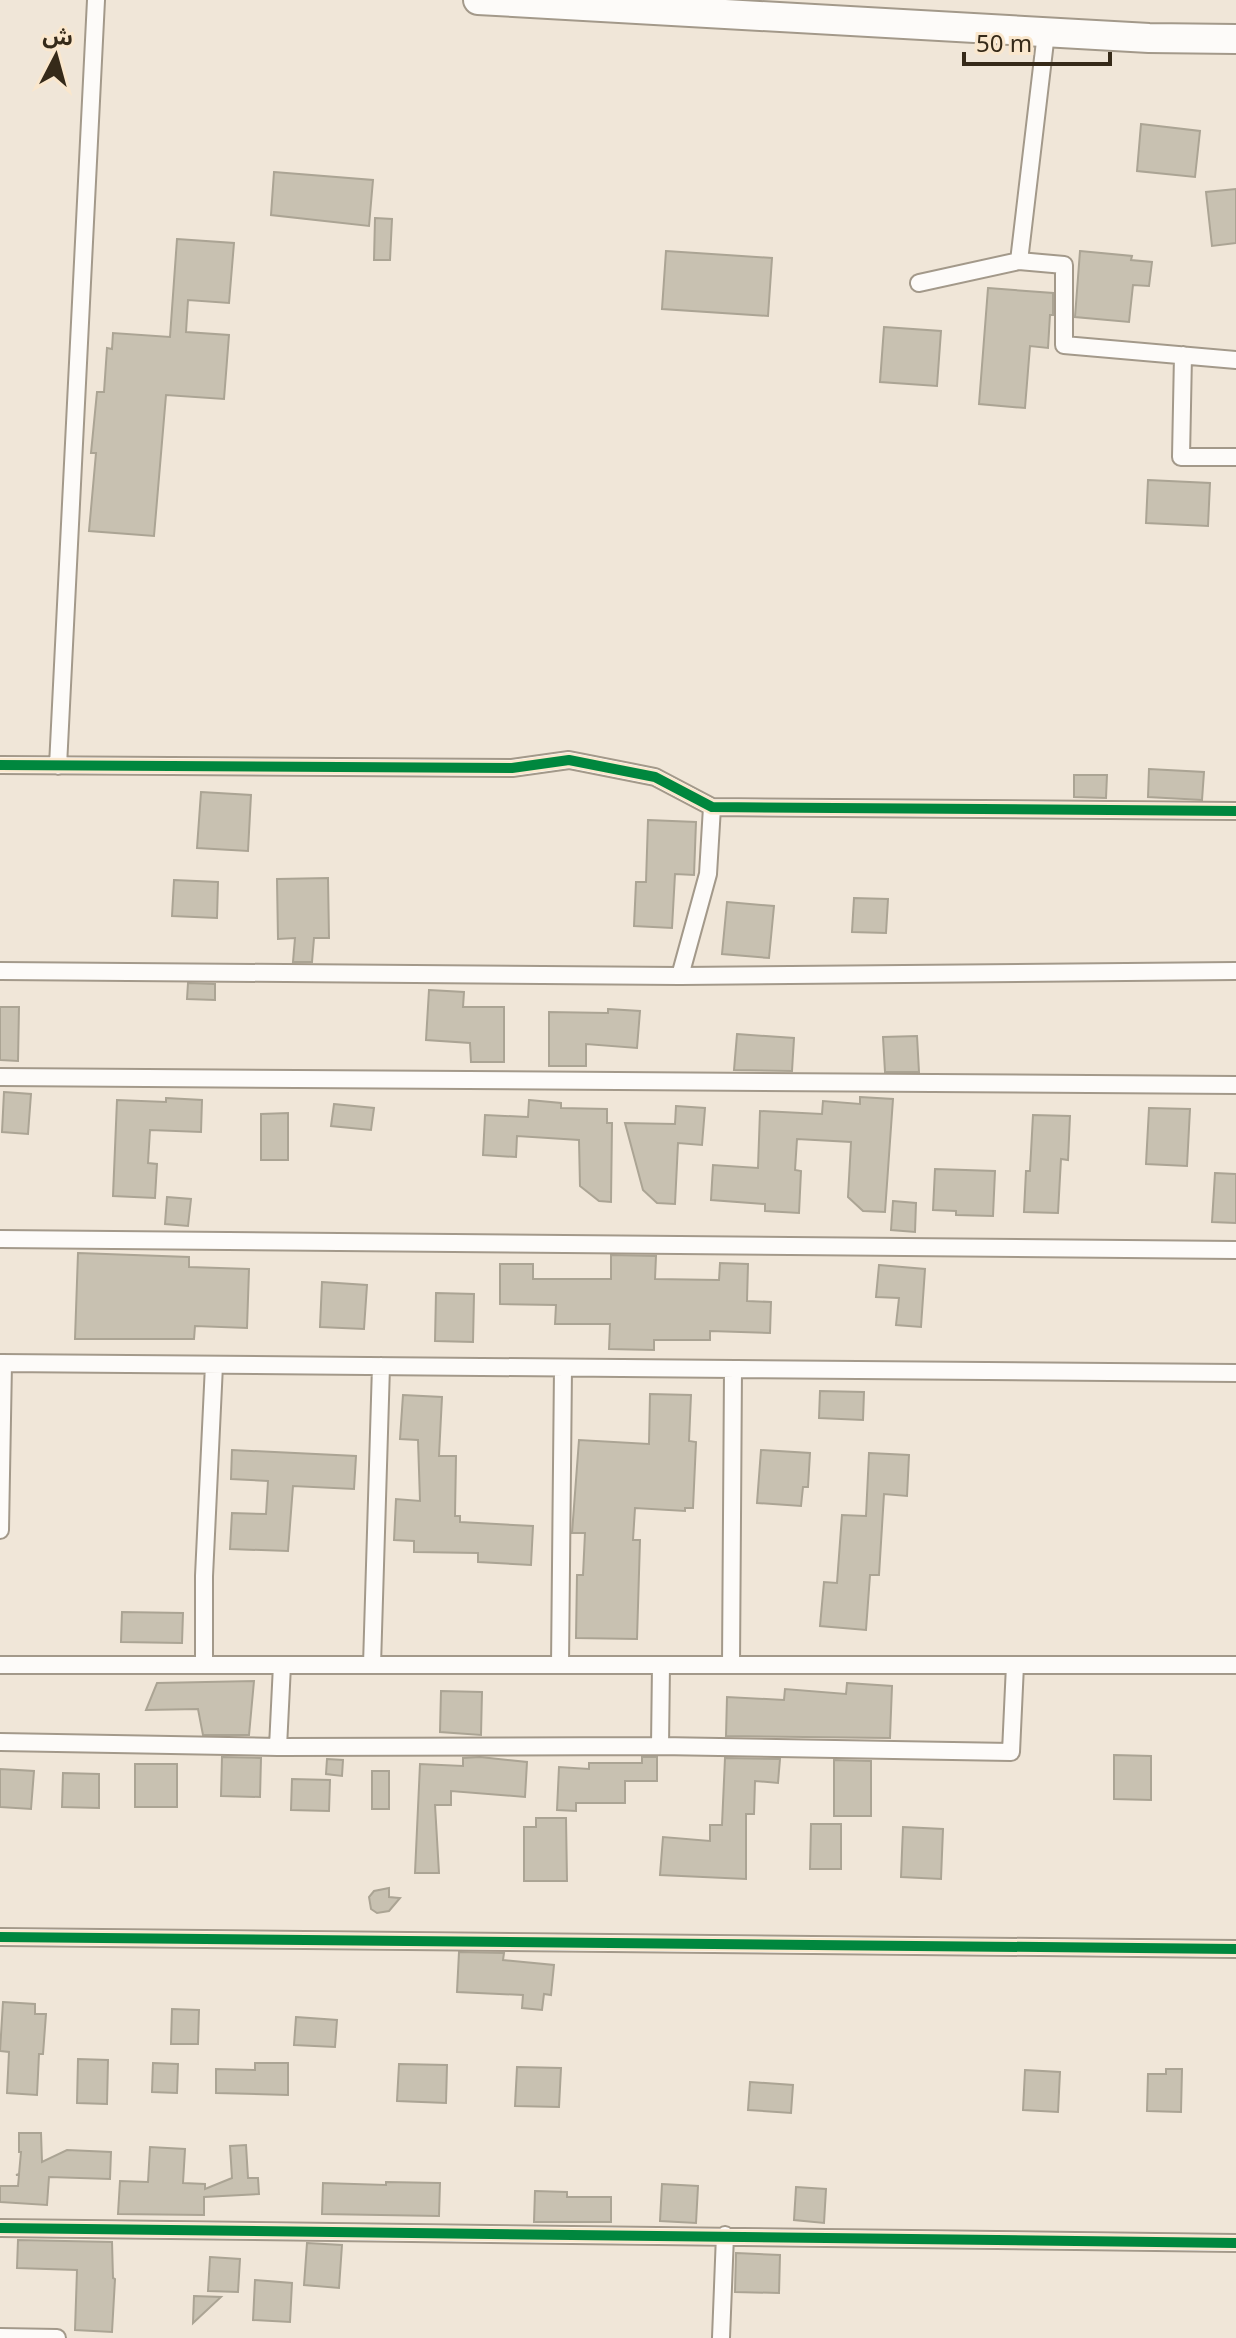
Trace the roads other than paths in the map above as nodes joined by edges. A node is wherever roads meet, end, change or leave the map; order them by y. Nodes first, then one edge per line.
1 (96, 0) edge
2 (478, 0) edge
3 (1046, 33) junction
4 (1236, 39) edge
5 (1019, 261) junction
6 (919, 283) dead end
7 (1183, 355) junction
8 (1236, 360) edge
9 (1236, 457) edge
10 (0, 765) edge
11 (58, 766) junction
12 (712, 807) junction
13 (1236, 811) edge
14 (0, 971) edge
15 (1236, 971) edge
16 (680, 976) junction
17 (0, 1077) edge
18 (1236, 1085) edge
19 (0, 1239) edge
20 (1236, 1250) edge
21 (2, 1363) edge
22 (214, 1365) junction
23 (381, 1366) junction
24 (563, 1368) junction
25 (733, 1369) junction
26 (1236, 1373) edge
27 (0, 1530) edge
28 (0, 1665) edge
29 (204, 1665) junction
30 (282, 1665) junction
31 (372, 1665) junction
32 (560, 1665) junction
33 (661, 1665) junction
34 (731, 1665) junction
35 (1015, 1665) junction
36 (1236, 1665) edge
37 (0, 1742) edge
38 (660, 1746) junction
39 (278, 1747) junction
40 (0, 1937) edge
41 (1236, 1949) edge
42 (0, 2228) edge
43 (725, 2235) junction
44 (1236, 2243) edge
45 (0, 2337) edge
46 (57, 2338) edge
47 (721, 2338) edge

1 - 11 street
2 - 3 highway
3 - 4 highway
3 - 5 street
5 - 6 street
5 - 7 street
7 - 8 street
7 - 9 street
10 - 11 street
11 - 12 street
12 - 13 street
12 - 16 street
14 - 16 street
15 - 16 street
17 - 18 street
19 - 20 street
21 - 22 street
21 - 27 street
22 - 23 street
22 - 29 street
23 - 24 street
23 - 31 street
24 - 25 street
24 - 32 street
25 - 26 street
25 - 34 street
28 - 29 street
29 - 30 street
30 - 31 street
30 - 39 street
31 - 32 street
32 - 33 street
33 - 34 street
33 - 38 street
34 - 35 street
35 - 36 street
35 - 38 street
37 - 39 street
38 - 39 street
40 - 41 street
42 - 43 street
43 - 44 street
43 - 47 street
45 - 46 street

